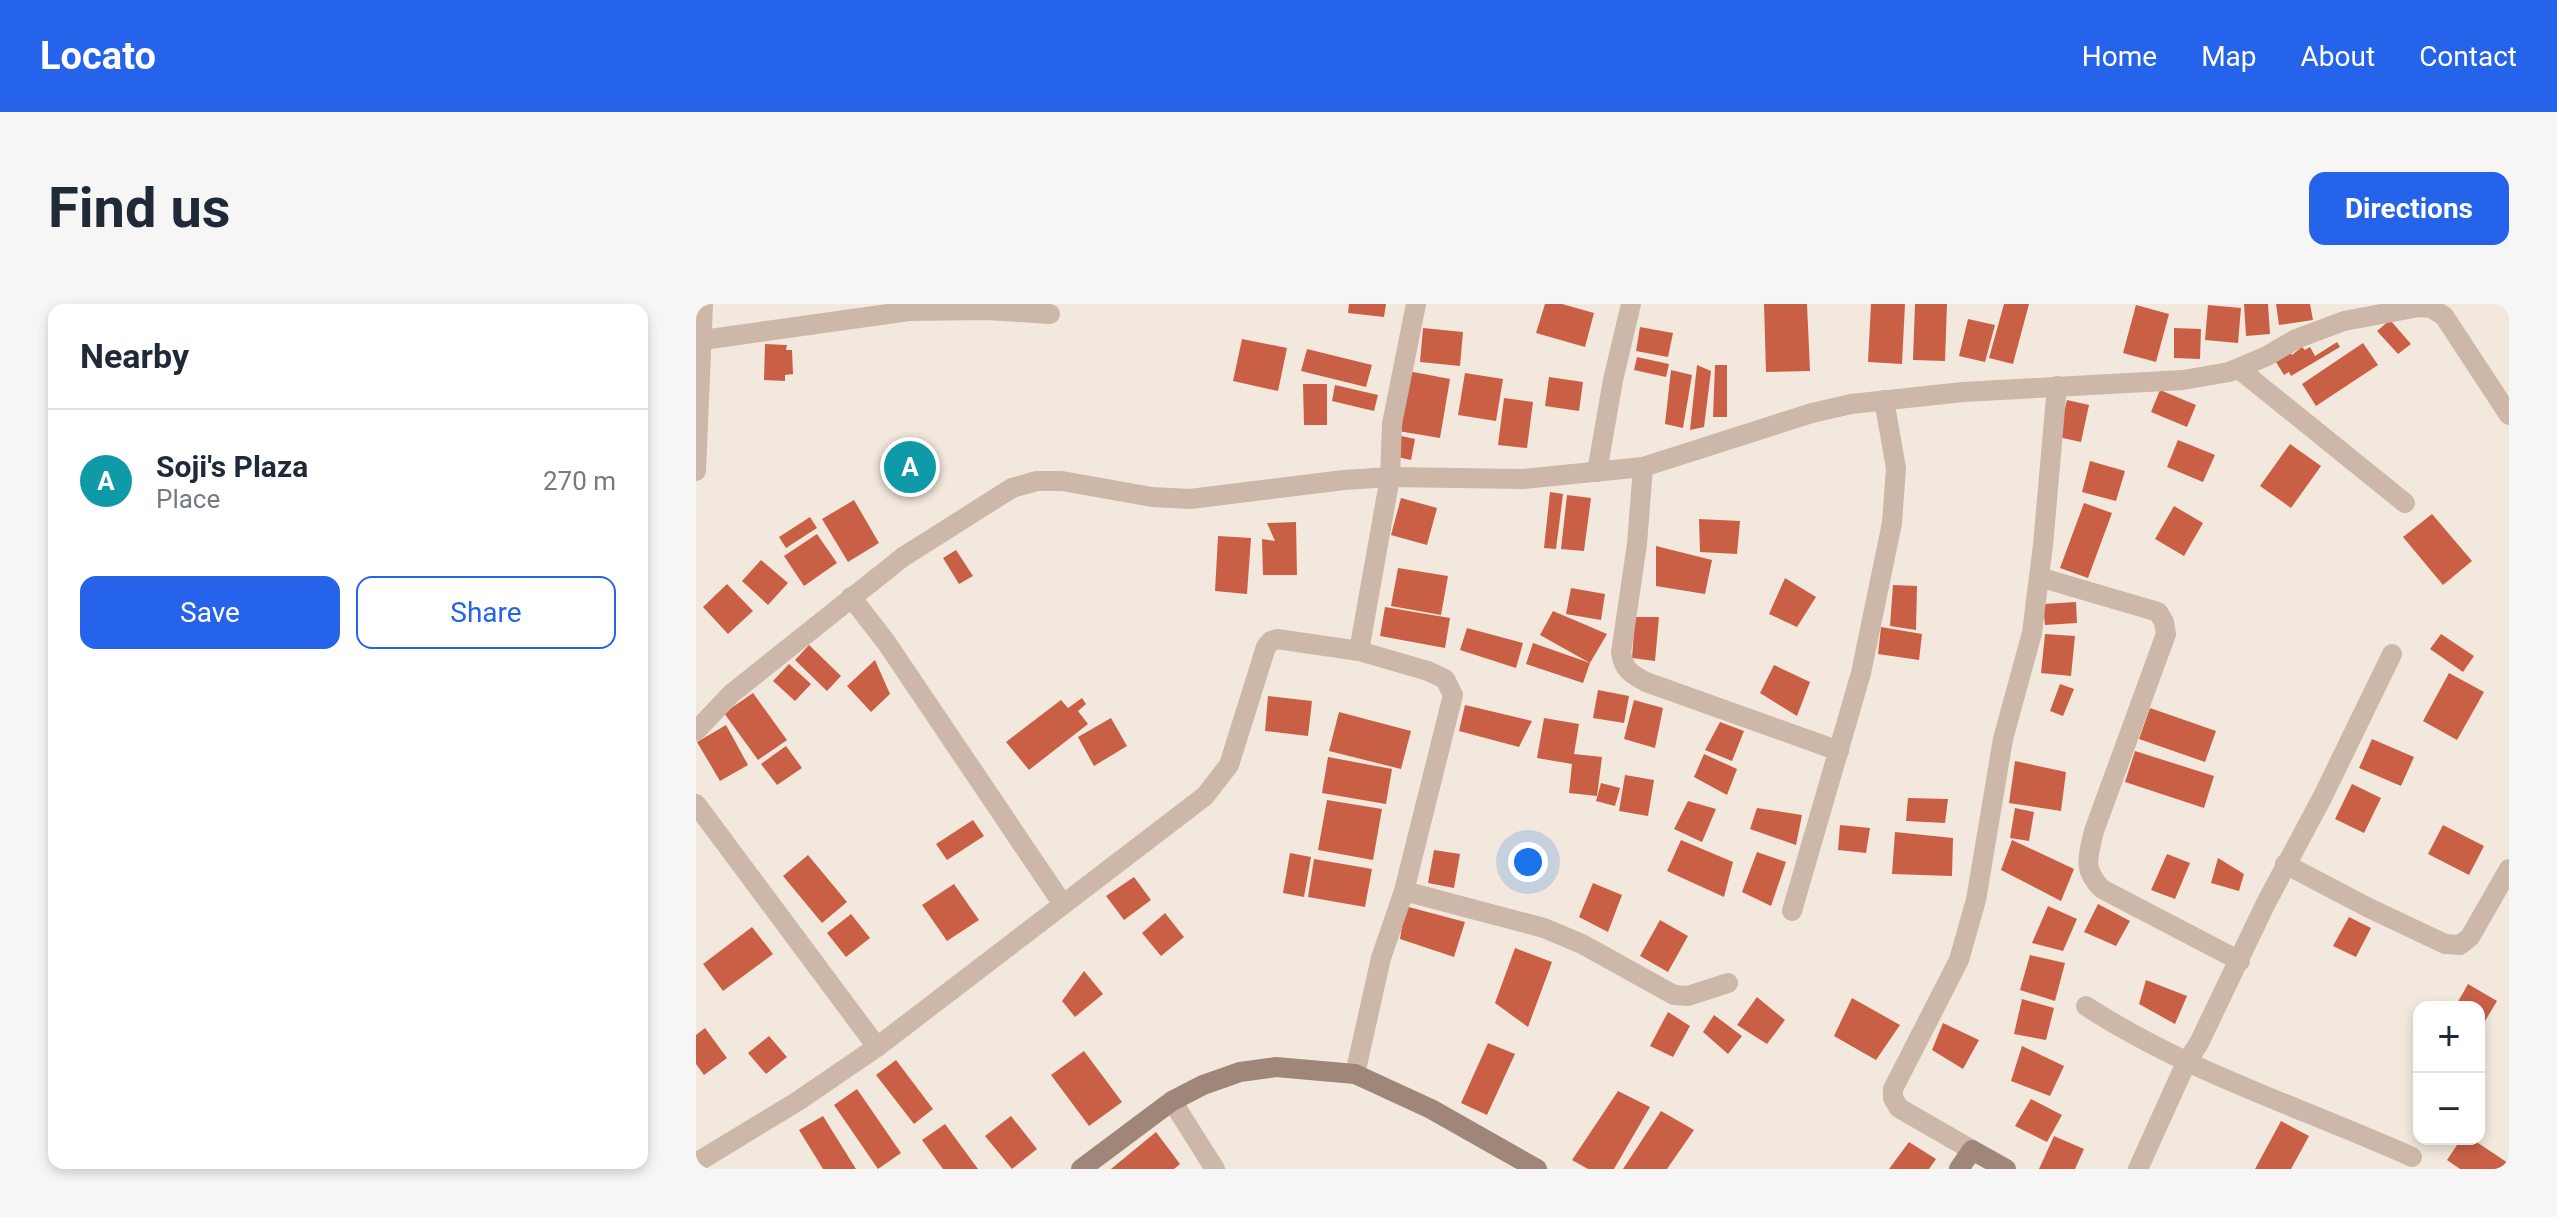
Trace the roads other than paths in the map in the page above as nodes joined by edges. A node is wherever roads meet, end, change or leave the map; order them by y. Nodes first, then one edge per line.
1 (703, 304) edge
2 (1416, 304) edge
3 (1631, 304) edge
4 (1050, 314) dead end
5 (703, 340) junction
6 (2239, 369) junction
7 (2057, 386) junction
8 (1884, 400) junction
9 (2509, 415) edge
10 (1643, 467) junction
11 (696, 471) edge
12 (1597, 472) junction
13 (1390, 477) junction
14 (2405, 503) dead end
15 (2039, 577) junction
16 (851, 597) junction
17 (1359, 651) junction
18 (2392, 654) dead end
19 (696, 731) edge
20 (1839, 751) junction
21 (696, 804) edge
22 (2285, 864) junction
23 (2509, 869) edge
24 (1404, 891) junction
25 (1062, 903) junction
26 (1792, 911) dead end
27 (2240, 961) junction
28 (1728, 983) dead end
29 (2086, 1006) dead end
30 (877, 1047) junction
31 (2186, 1063) junction
32 (1355, 1074) junction
33 (1172, 1101) junction
34 (1972, 1150) junction
35 (2412, 1157) dead end
36 (696, 1163) edge
37 (1081, 1169) edge
38 (1215, 1169) edge
39 (1537, 1169) edge
40 (1959, 1169) edge
41 (2006, 1169) edge
42 (2138, 1169) edge

1 - 5 street
2 - 13 street
3 - 12 street
4 - 5 street
5 - 11 street
6 - 7 street
6 - 9 street
6 - 14 street
7 - 8 street
7 - 15 street
8 - 10 street
8 - 20 street
10 - 12 street
10 - 20 street
12 - 13 street
13 - 16 street
13 - 17 street
15 - 27 street
15 - 34 street
16 - 19 street
16 - 25 street
17 - 24 street
17 - 25 street
18 - 22 street
20 - 26 street
21 - 30 street
22 - 23 street
22 - 27 street
24 - 28 street
24 - 32 street
25 - 30 street
27 - 31 street
29 - 31 street
30 - 36 street
31 - 35 street
31 - 42 street
32 - 33 street
32 - 39 street
33 - 37 street
33 - 38 street
34 - 40 street
34 - 41 street

